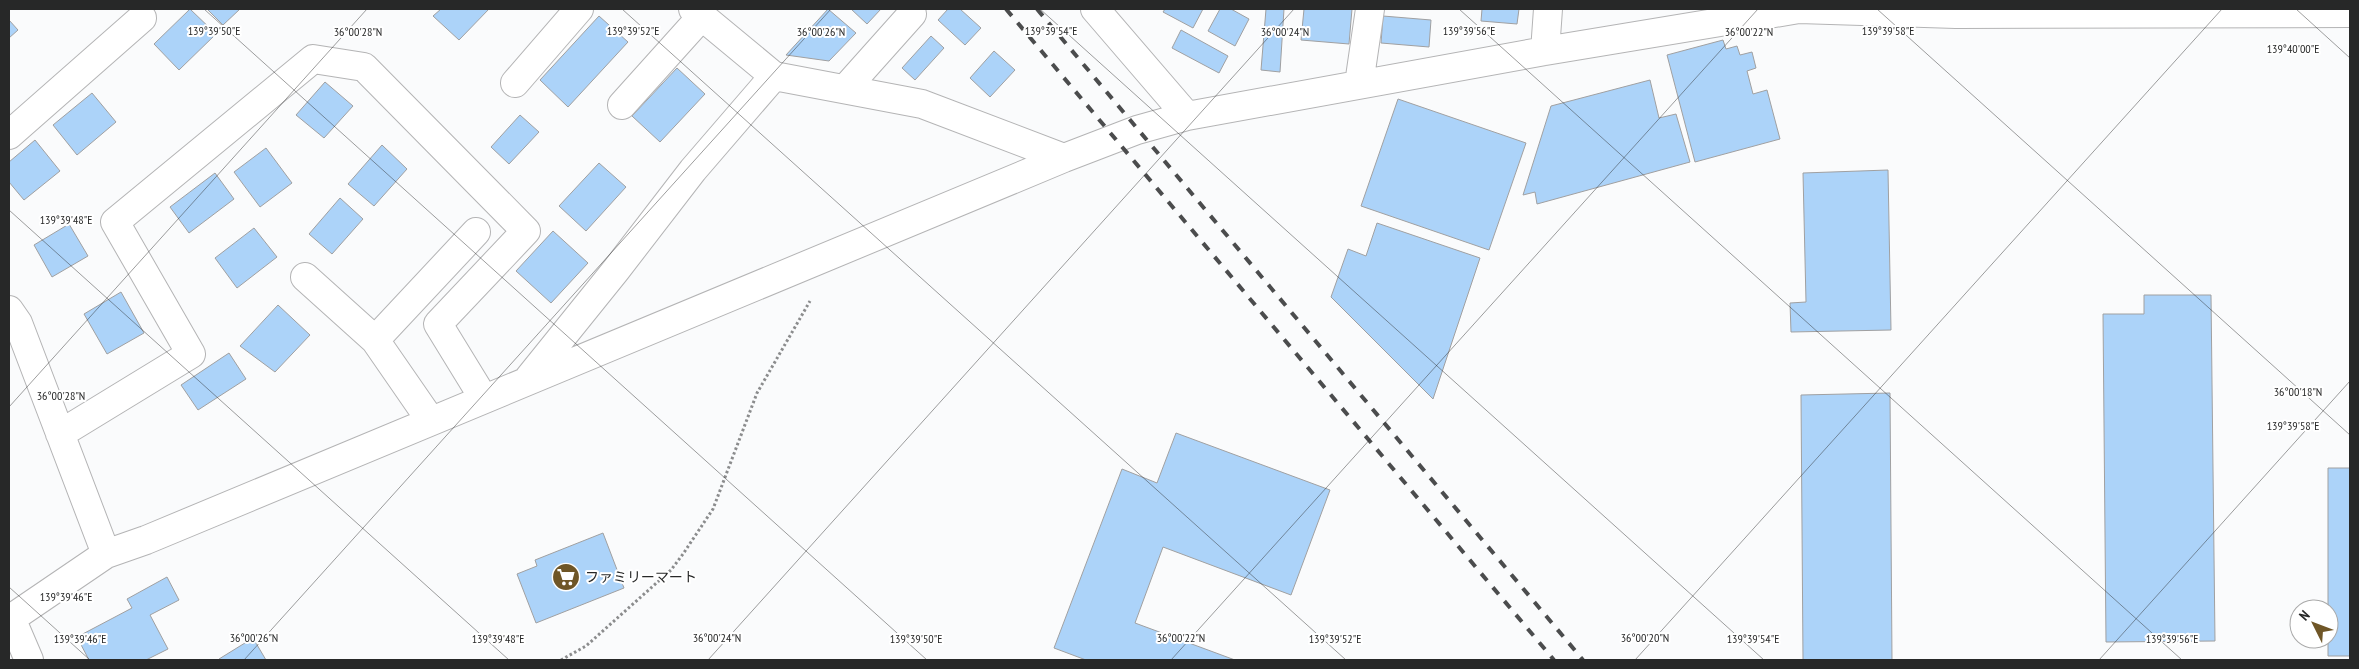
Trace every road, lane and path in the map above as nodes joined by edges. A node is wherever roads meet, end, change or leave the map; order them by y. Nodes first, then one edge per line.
1 (579, 9) edge
2 (1096, 9) edge
3 (1370, 9) edge
4 (1548, 9) edge
5 (1799, 9) edge
6 (698, 12) edge
7 (2350, 13) edge
8 (912, 14) dead end
9 (142, 18) dead end
10 (1120, 20) edge
11 (1545, 51) junction
12 (774, 76) junction
13 (515, 84) dead end
14 (1359, 84) junction
15 (846, 89) junction
16 (622, 105) dead end
17 (1187, 116) junction
18 (9, 135) edge
19 (1064, 158) junction
20 (476, 232) dead end
21 (829, 255) junction
22 (305, 277) dead end
23 (9, 310) edge
24 (375, 340) junction
25 (526, 381) junction
26 (484, 399) junction
27 (431, 421) junction
28 (60, 434) junction
29 (106, 554) junction
30 (10, 619) edge
31 (29, 660) edge
32 (561, 660) edge

1 - 13 street
2 - 10 street
3 - 14 street
4 - 11 street
5 - 7 street
5 - 11 street
6 - 12 street
6 - 16 street
8 - 15 street
9 - 18 street
10 - 17 street
11 - 14 street
12 - 15 street
12 - 25 street
14 - 17 street
15 - 19 street
17 - 19 street
19 - 21 street
20 - 24 street
21 - 25 street
21 - 32 path
22 - 24 street
23 - 28 street
24 - 27 street
25 - 26 street
26 - 27 street
26 - 28 street
27 - 29 street
28 - 29 street
29 - 30 street
30 - 31 street

